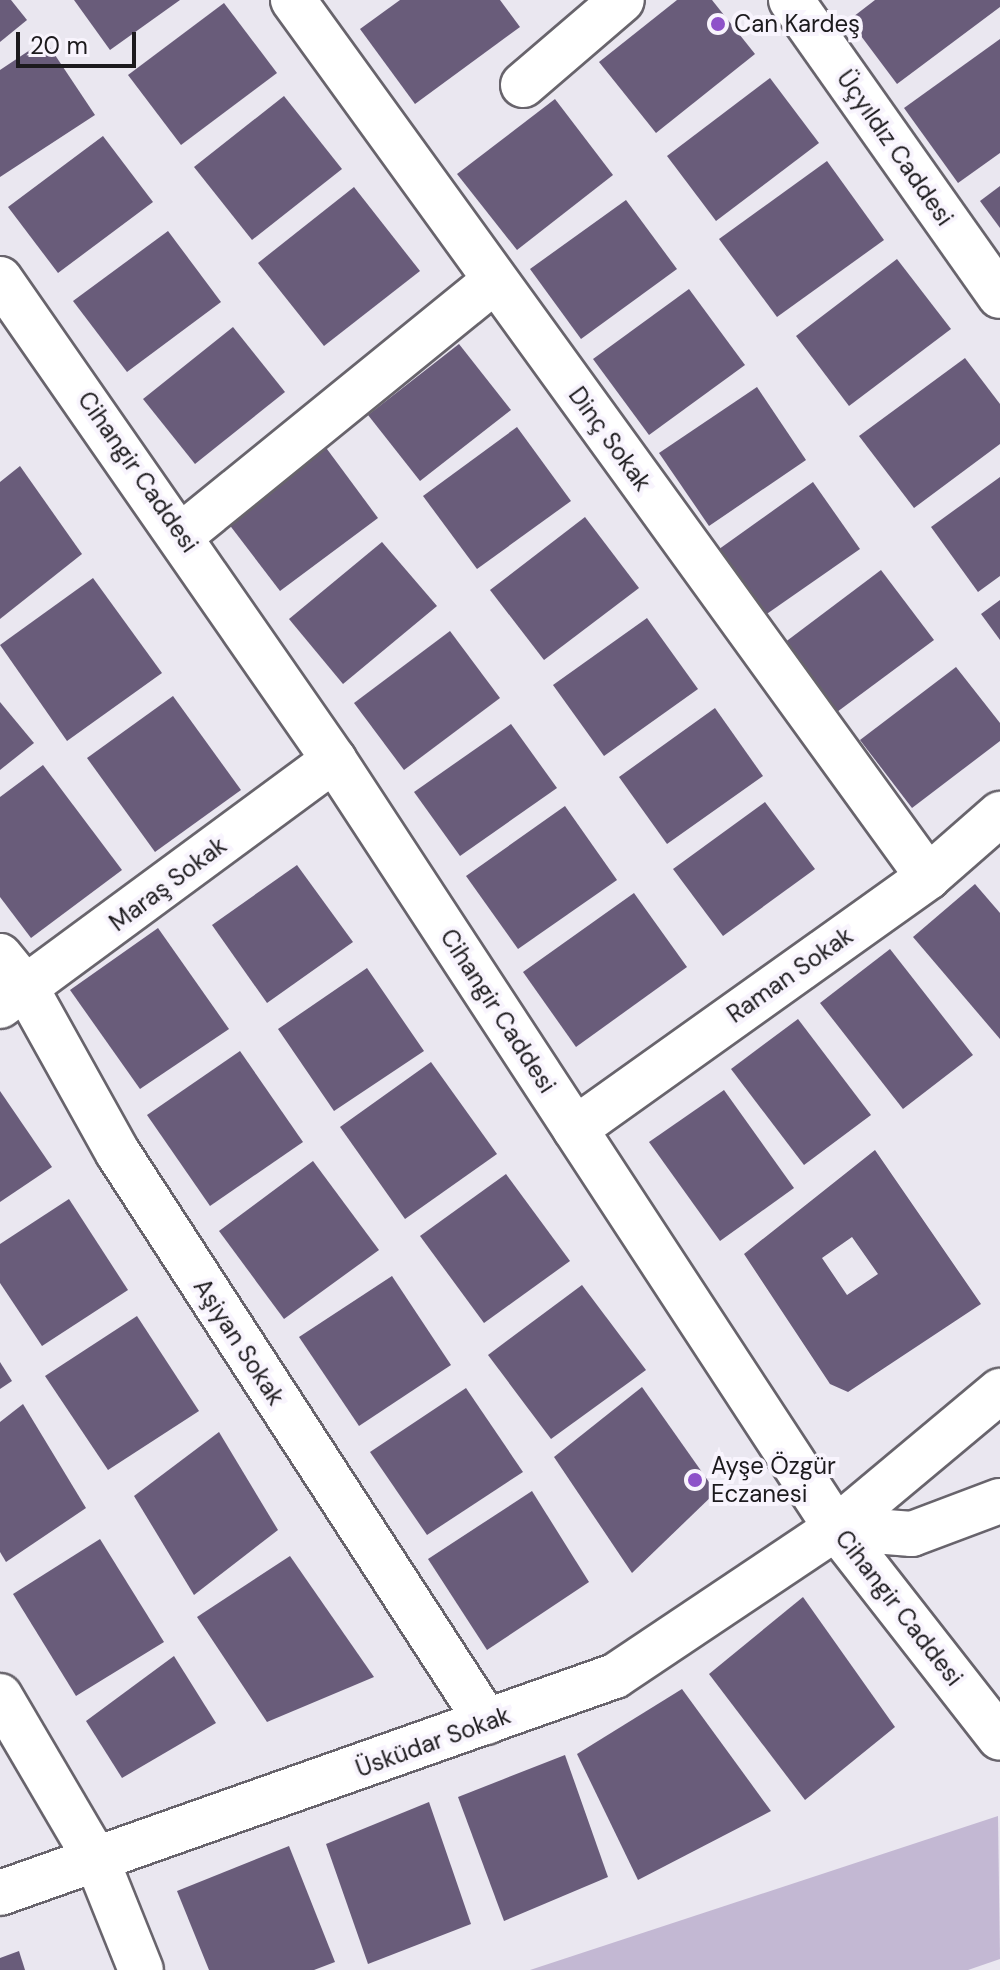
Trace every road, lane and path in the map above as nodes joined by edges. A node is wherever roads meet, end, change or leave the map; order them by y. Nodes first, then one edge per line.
1 (293, 0) edge
2 (622, 0) edge
3 (791, 0) edge
4 (523, 85) dead end
5 (0, 279) edge
6 (495, 280) junction
7 (1000, 296) edge
8 (183, 534) junction
9 (334, 760) junction
10 (1000, 814) edge
11 (928, 877) junction
12 (9, 984) edge
13 (575, 1129) junction
14 (1000, 1391) edge
15 (1000, 1501) edge
16 (836, 1528) junction
17 (0, 1696) edge
18 (487, 1722) junction
19 (1000, 1738) edge
20 (98, 1863) junction
21 (0, 1893) edge
22 (141, 1970) edge

1 - 6 street, Dinç Sokak
2 - 4 street
3 - 7 street, Üçyıldız Caddesi
5 - 8 street, Cihangir Caddesi
6 - 8 street
6 - 11 street, Dinç Sokak
8 - 9 street, Cihangir Caddesi
9 - 12 street, Maraş Sokak
9 - 13 street, Cihangir Caddesi
10 - 11 street, Raman Sokak
11 - 13 street, Raman Sokak
12 - 18 street, Aşiyan Sokak
13 - 16 street, Cihangir Caddesi
14 - 16 street, Üsküdar Sokak
15 - 16 street
16 - 18 street, Üsküdar Sokak
16 - 19 street, Cihangir Caddesi
17 - 20 street
18 - 20 street, Üsküdar Sokak
20 - 21 street, Üsküdar Sokak
20 - 22 street

